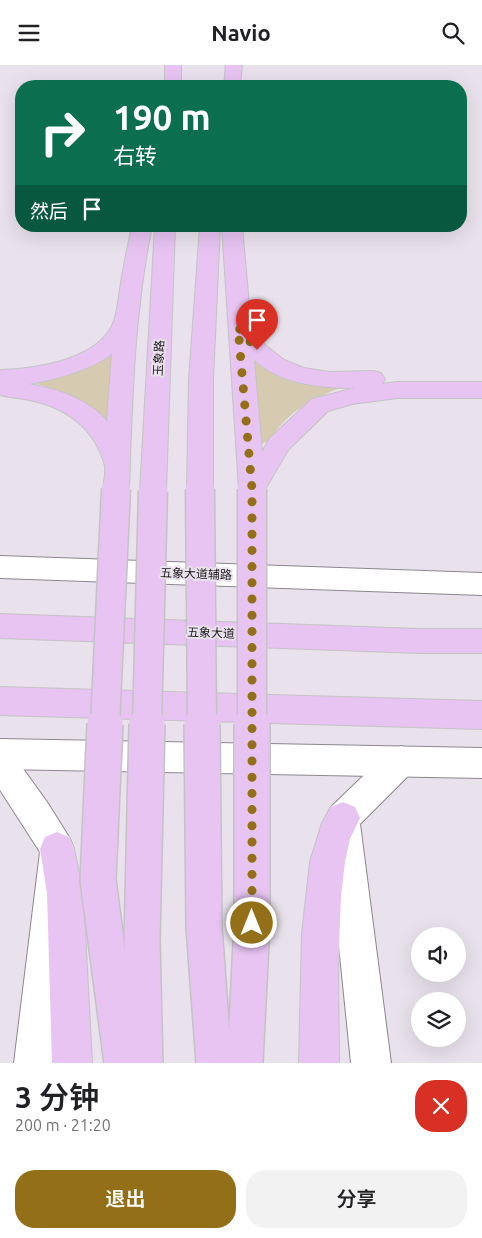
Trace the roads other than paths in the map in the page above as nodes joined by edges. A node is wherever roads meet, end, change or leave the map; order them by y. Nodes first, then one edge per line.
1 (173, 65) edge
2 (234, 65) edge
3 (173, 80) edge
4 (233, 80) edge
5 (140, 232) edge
6 (165, 232) edge
7 (210, 232) edge
8 (232, 232) edge
9 (127, 312) junction
10 (238, 327) junction
11 (482, 372) edge
12 (0, 378) edge
13 (0, 388) edge
14 (482, 390) edge
15 (116, 478) junction
16 (252, 489) junction
17 (0, 567) edge
18 (482, 584) edge
19 (0, 626) edge
20 (482, 641) edge
21 (0, 701) edge
22 (482, 715) edge
23 (0, 754) edge
24 (401, 761) junction
25 (0, 763) edge
26 (482, 763) edge
27 (343, 818) junction
28 (57, 849) junction
29 (34, 1063) edge
30 (72, 1063) edge
31 (122, 1063) edge
32 (145, 1063) edge
33 (214, 1063) edge
34 (245, 1063) edge
35 (319, 1063) edge
36 (371, 1063) edge

1 - 3 main road
2 - 4 main road
5 - 9 main road
6 - 32 main road, 玉象路, bridge
7 - 33 main road, bridge
8 - 10 main road
9 - 12 main road
9 - 15 main road
10 - 11 main road
10 - 16 main road
13 - 15 main road
14 - 16 main road
15 - 31 main road, bridge
16 - 34 main road, bridge
17 - 18 street, 五象大道辅路
19 - 20 main road, 五象大道
21 - 22 main road
23 - 24 street
24 - 26 street
24 - 27 street
25 - 28 street
27 - 35 main road
27 - 36 street
28 - 29 street
28 - 30 main road

